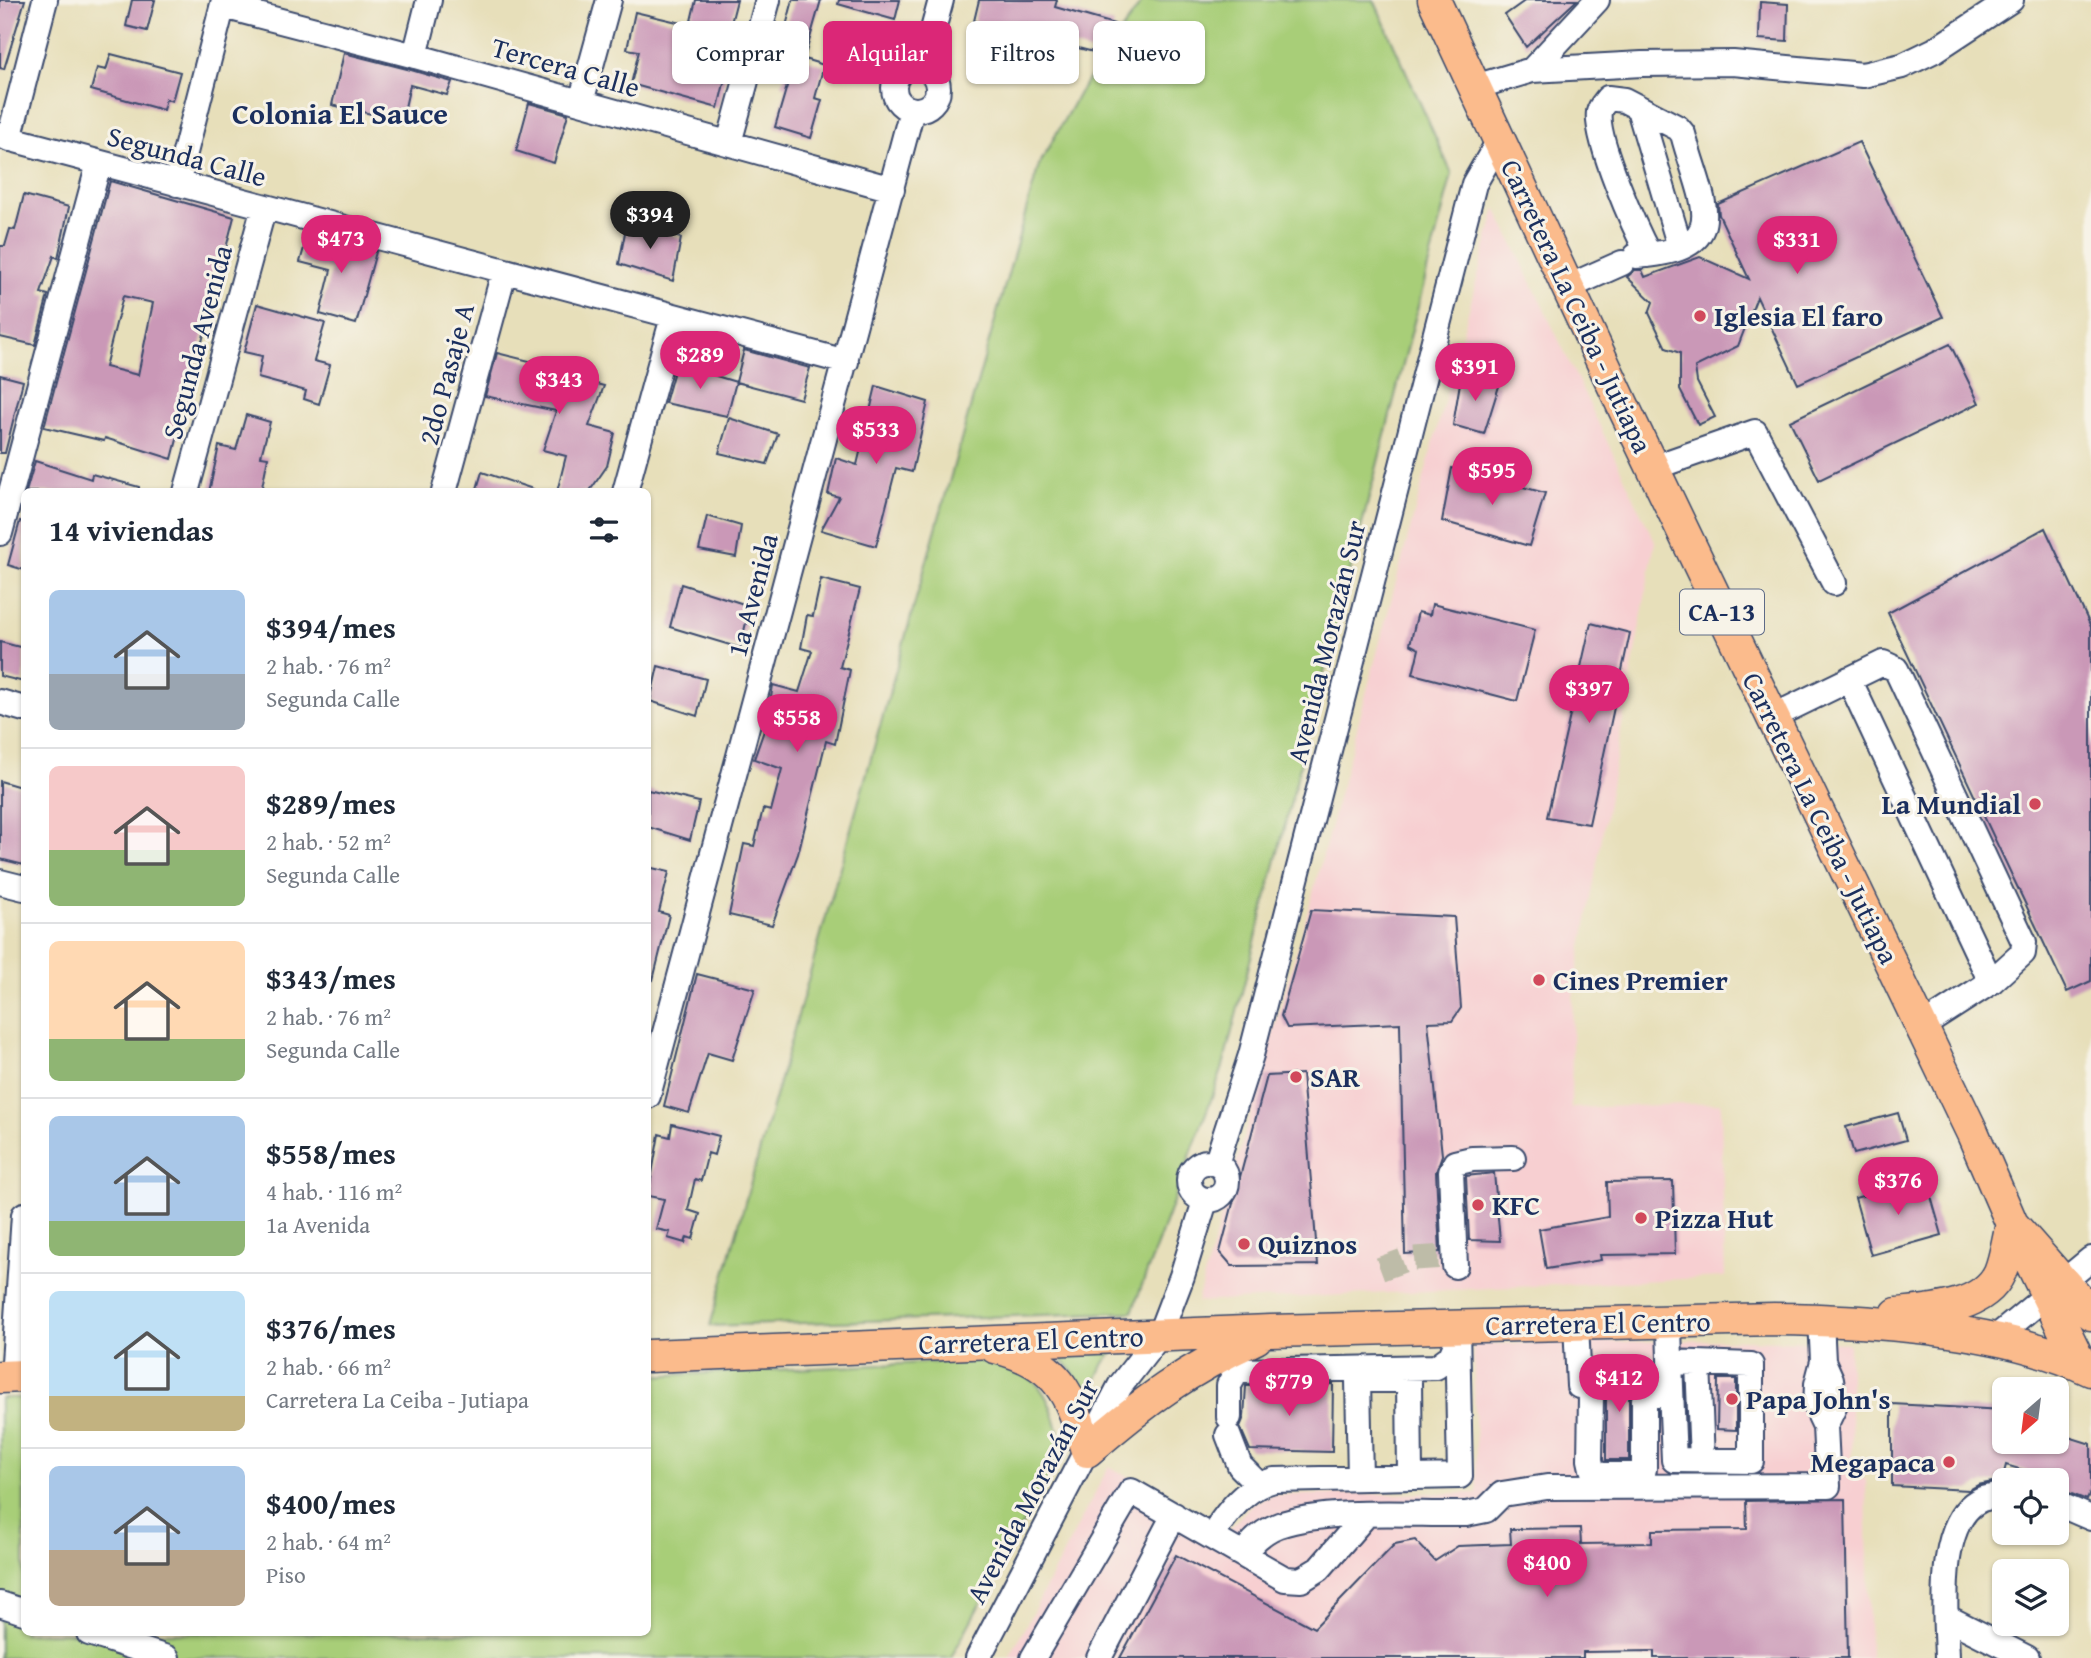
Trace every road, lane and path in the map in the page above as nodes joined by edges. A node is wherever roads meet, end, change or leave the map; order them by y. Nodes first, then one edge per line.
1 (45, 0) edge
2 (429, 0) edge
3 (609, 0) edge
4 (768, 0) edge
5 (942, 0) edge
6 (1434, 0) edge
7 (1597, 0) edge
8 (2011, 0) edge
9 (223, 3) edge
10 (415, 56) junction
11 (1532, 70) junction
12 (1475, 87) junction
13 (581, 102) junction
14 (1639, 109) junction
15 (4, 137) edge
16 (1500, 139) junction
17 (729, 143) junction
18 (99, 163) junction
19 (177, 184) junction
20 (892, 189) junction
21 (264, 207) junction
22 (1680, 247) junction
23 (1636, 258) junction
24 (505, 272) junction
25 (1567, 287) junction
26 (673, 317) junction
27 (846, 362) junction
28 (1652, 468) junction
29 (187, 488) edge
30 (445, 488) edge
31 (626, 488) edge
32 (0, 533) edge
33 (1835, 583) dead end
34 (1849, 678) junction
35 (0, 702) edge
36 (21, 708) edge
37 (1772, 717) junction
38 (0, 882) edge
39 (21, 887) edge
40 (1991, 982) junction
41 (1921, 1027) junction
42 (651, 1064) edge
43 (1513, 1158) dead end
44 (2012, 1224) junction
45 (2091, 1259) edge
46 (1455, 1266) dead end
47 (2054, 1288) junction
48 (21, 1303) edge
49 (2091, 1314) edge
50 (1832, 1319) junction
51 (1669, 1323) junction
52 (1576, 1324) junction
53 (1270, 1331) junction
54 (1457, 1333) junction
55 (1159, 1336) junction
56 (1994, 1339) junction
57 (974, 1342) junction
58 (651, 1356) edge
59 (1670, 1362) junction
60 (1698, 1363) junction
61 (2086, 1368) edge
62 (1579, 1370) junction
63 (13, 1377) edge
64 (1671, 1394) junction
65 (1087, 1451) junction
66 (1702, 1460) junction
67 (1410, 1477) junction
68 (1360, 1478) junction
69 (1259, 1485) junction
70 (1582, 1487) junction
71 (1992, 1497) edge
72 (2069, 1509) edge
73 (1174, 1514) junction
74 (1365, 1516) junction
75 (2091, 1518) edge
76 (1221, 1522) dead end
77 (1242, 1555) junction
78 (0, 1604) edge
79 (21, 1611) edge
80 (1946, 1617) junction
81 (98, 1636) edge
82 (167, 1658) edge
83 (978, 1658) edge
84 (1033, 1658) edge
85 (1099, 1658) edge
86 (1947, 1658) edge
87 (2027, 1658) edge

1 - 15 street
2 - 10 street
3 - 13 street
4 - 17 street
5 - 20 street, 1a Avenida
6 - 12 main road, Carretera La Ceiba - Jutiapa / CA-13
7 - 11 street
8 - 11 street
9 - 10 street, Tercera Calle
9 - 19 street
10 - 13 street, Tercera Calle
11 - 12 street
12 - 16 main road, Carretera La Ceiba - Jutiapa / CA-13
13 - 17 street, Tercera Calle
14 - 22 street
14 - 22 street
14 - 23 street
15 - 18 street, Segunda Calle
16 - 25 main road, Carretera La Ceiba - Jutiapa / CA-13
16 - 55 street, Avenida Morazán Sur
17 - 20 street, Tercera Calle
18 - 19 street, Segunda Calle
18 - 32 street
19 - 21 street, Segunda Calle
20 - 27 street, 1a Avenida
21 - 24 street, Segunda Calle
21 - 29 street, Segunda Avenida
22 - 23 street
23 - 25 street
24 - 26 street, Segunda Calle
24 - 30 street, 2do Pasaje A
25 - 28 main road, Carretera La Ceiba - Jutiapa / CA-13
26 - 27 street, Segunda Calle
26 - 31 street
27 - 42 street, 1a Avenida
28 - 33 street
28 - 37 main road, Carretera La Ceiba - Jutiapa / CA-13
34 - 37 street
34 - 40 street
34 - 40 street
35 - 36 street
37 - 41 main road, Carretera La Ceiba - Jutiapa / CA-13
38 - 39 street
40 - 41 street
41 - 44 main road, Carretera La Ceiba - Jutiapa / CA-13
43 - 46 street
44 - 47 main road, Carretera La Ceiba - Jutiapa / CA-13
44 - 50 main road
45 - 47 street
47 - 49 main road, Carretera La Ceiba - Jutiapa / CA-13
47 - 56 street
47 - 61 main road, CA-13
48 - 63 street
50 - 51 main road, Carretera El Centro
50 - 56 main road, Carretera El Centro
50 - 70 street
51 - 52 main road, Carretera El Centro
51 - 59 street
52 - 54 main road, Carretera El Centro
52 - 62 street
53 - 54 main road, Carretera El Centro
53 - 55 main road, Carretera El Centro
53 - 65 main road
54 - 67 street
54 - 69 street
55 - 57 main road, Carretera El Centro
55 - 65 street, Avenida Morazán Sur
56 - 61 main road, Carretera El Centro
57 - 58 main road, Carretera El Centro
57 - 65 main road
59 - 60 street
59 - 64 street
60 - 66 street
60 - 66 street
62 - 64 street
62 - 70 street
64 - 66 street
65 - 83 street, Avenida Morazán Sur
67 - 68 street
67 - 68 street
68 - 69 street
69 - 76 street
70 - 74 street
71 - 80 street
72 - 75 street
73 - 77 street
73 - 84 street
73 - 85 street
74 - 77 street
74 - 77 street
78 - 79 street
80 - 86 street
80 - 87 street
81 - 82 street

